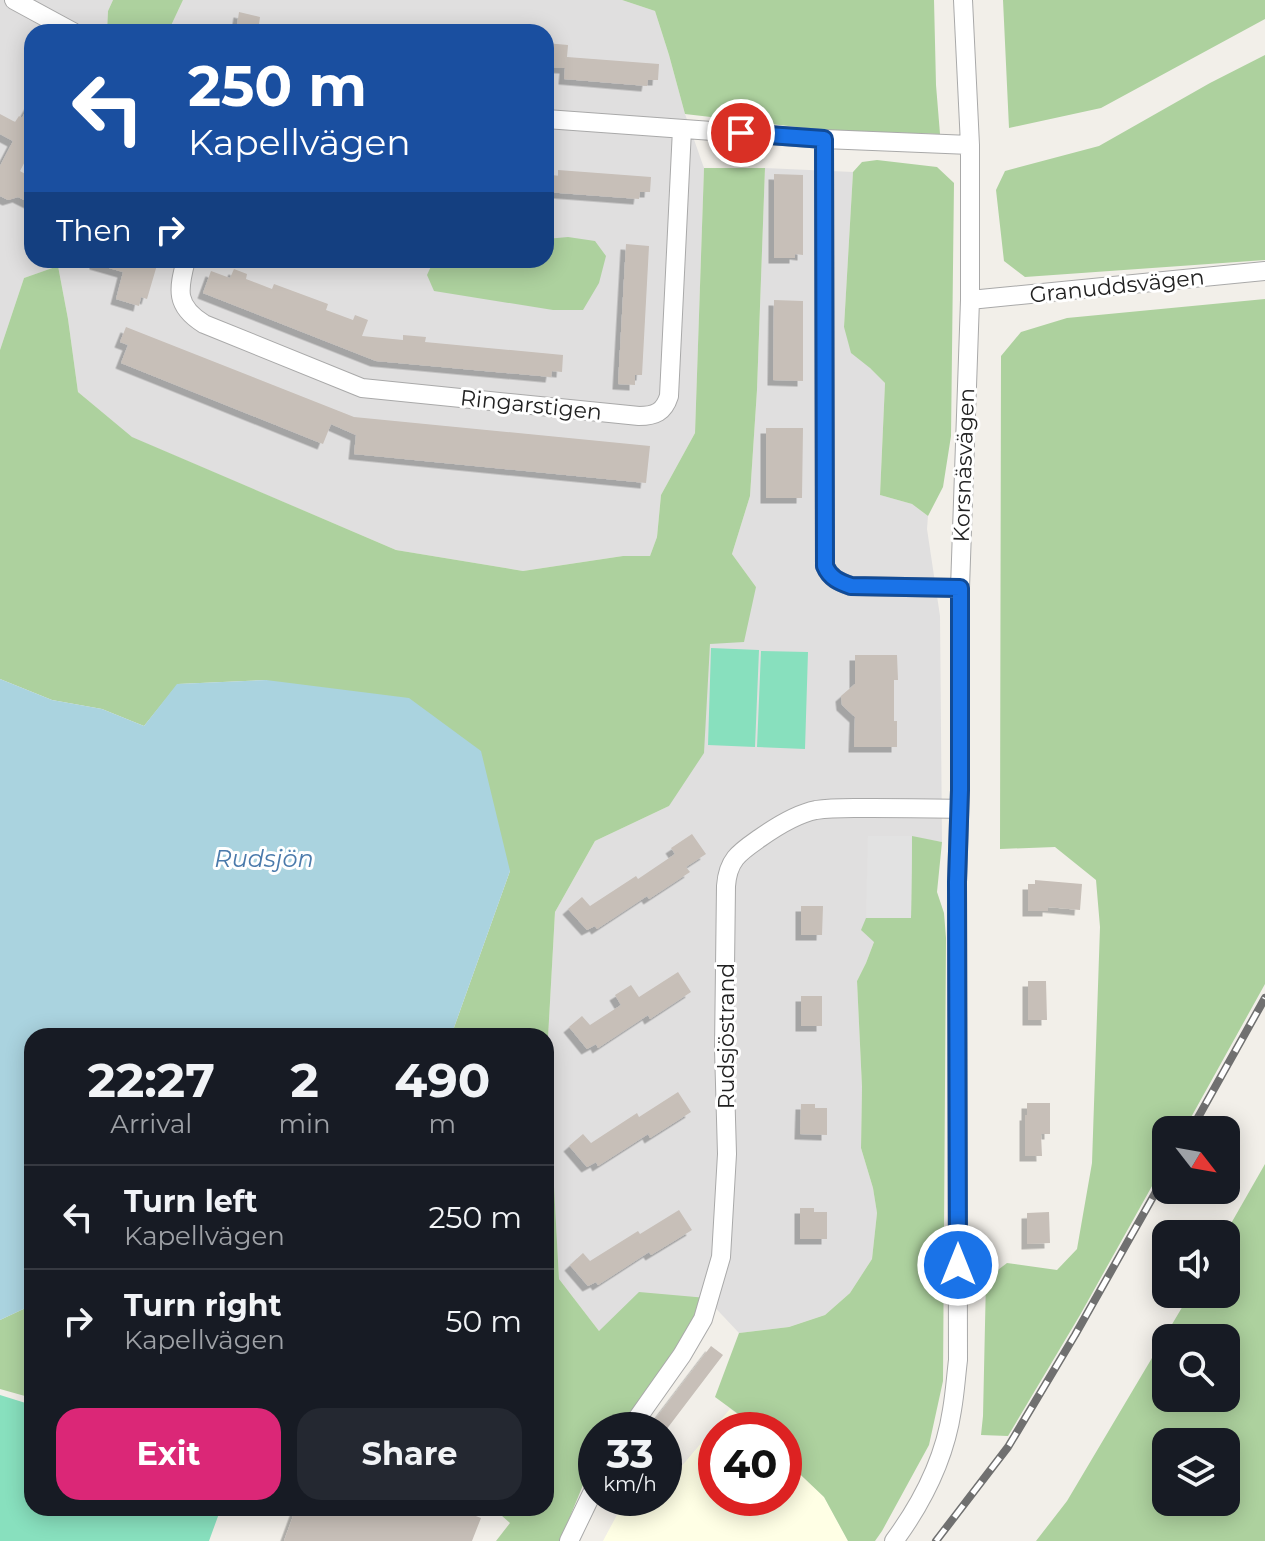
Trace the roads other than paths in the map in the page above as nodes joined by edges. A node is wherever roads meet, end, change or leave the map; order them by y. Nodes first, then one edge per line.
1 (14, 0) edge
2 (963, 0) edge
3 (58, 24) edge
4 (554, 120) edge
5 (682, 129) junction
6 (824, 139) junction
7 (970, 145) junction
8 (184, 268) edge
9 (1265, 271) edge
10 (970, 300) junction
11 (960, 588) junction
12 (959, 809) junction
13 (642, 1412) edge
14 (581, 1516) edge
15 (569, 1541) edge
16 (894, 1541) edge

1 - 3 street
2 - 7 street, Korsnäsvägen
4 - 5 street
5 - 6 street
5 - 8 street, Ringarstigen
6 - 7 street
6 - 11 street
7 - 10 street, Korsnäsvägen
9 - 10 street, Granuddsvägen
10 - 11 street, Korsnäsvägen
11 - 12 street, Korsnäsvägen
12 - 13 street, Rudsjöstrand
12 - 16 street, Korsnäsvägen
14 - 15 street

